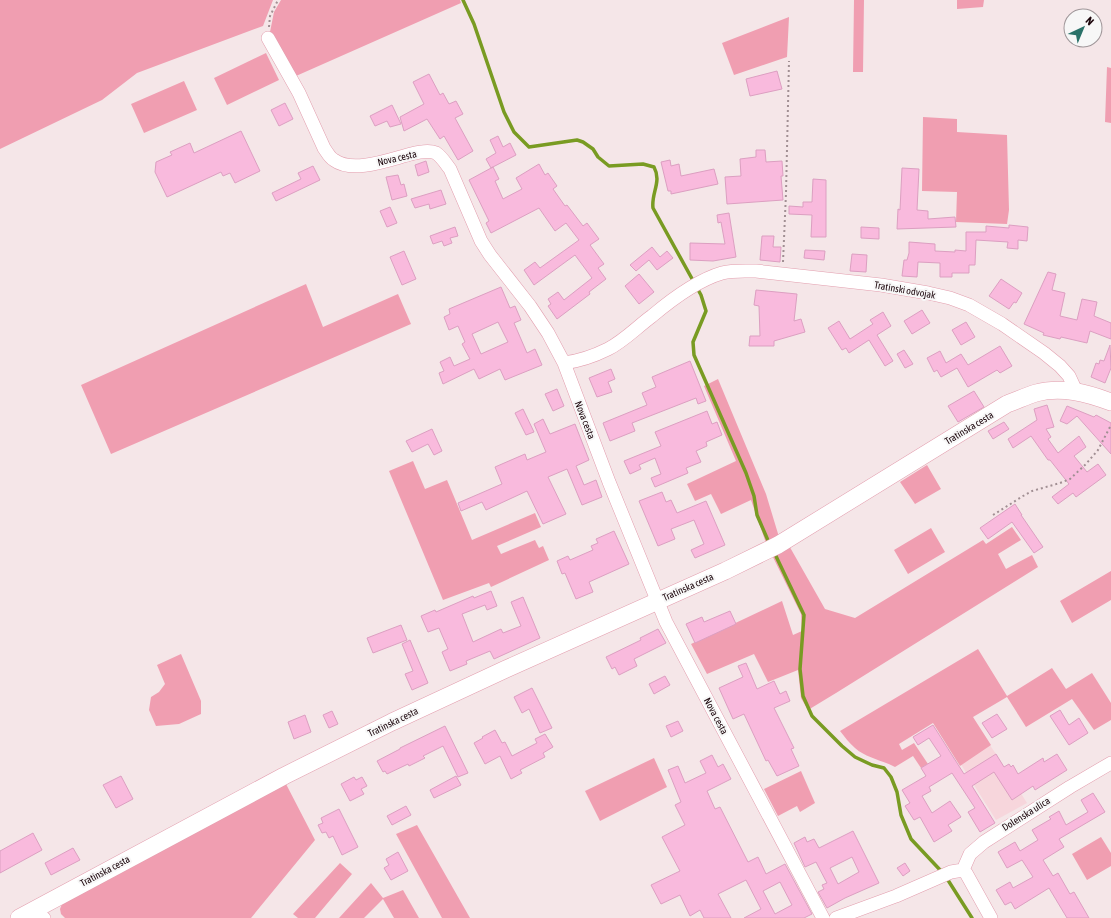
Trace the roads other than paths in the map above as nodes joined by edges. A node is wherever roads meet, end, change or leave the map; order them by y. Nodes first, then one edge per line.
1 (268, 38) road end
2 (564, 363) junction
3 (1076, 391) junction
4 (1111, 402) edge
5 (656, 601) junction
6 (1111, 763) edge
7 (951, 873) junction
8 (32, 916) edge
9 (823, 918) edge
10 (836, 918) edge
11 (991, 918) edge

1 - 2 street, Nova cesta
2 - 3 street, Tratinski odvojak
2 - 5 street, Nova cesta
3 - 4 main road, Tratinska cesta
3 - 5 main road, Tratinska cesta
5 - 8 main road, Tratinska cesta
5 - 9 street, Nova cesta
6 - 7 street, Dolenska ulica
7 - 10 street
7 - 11 street

